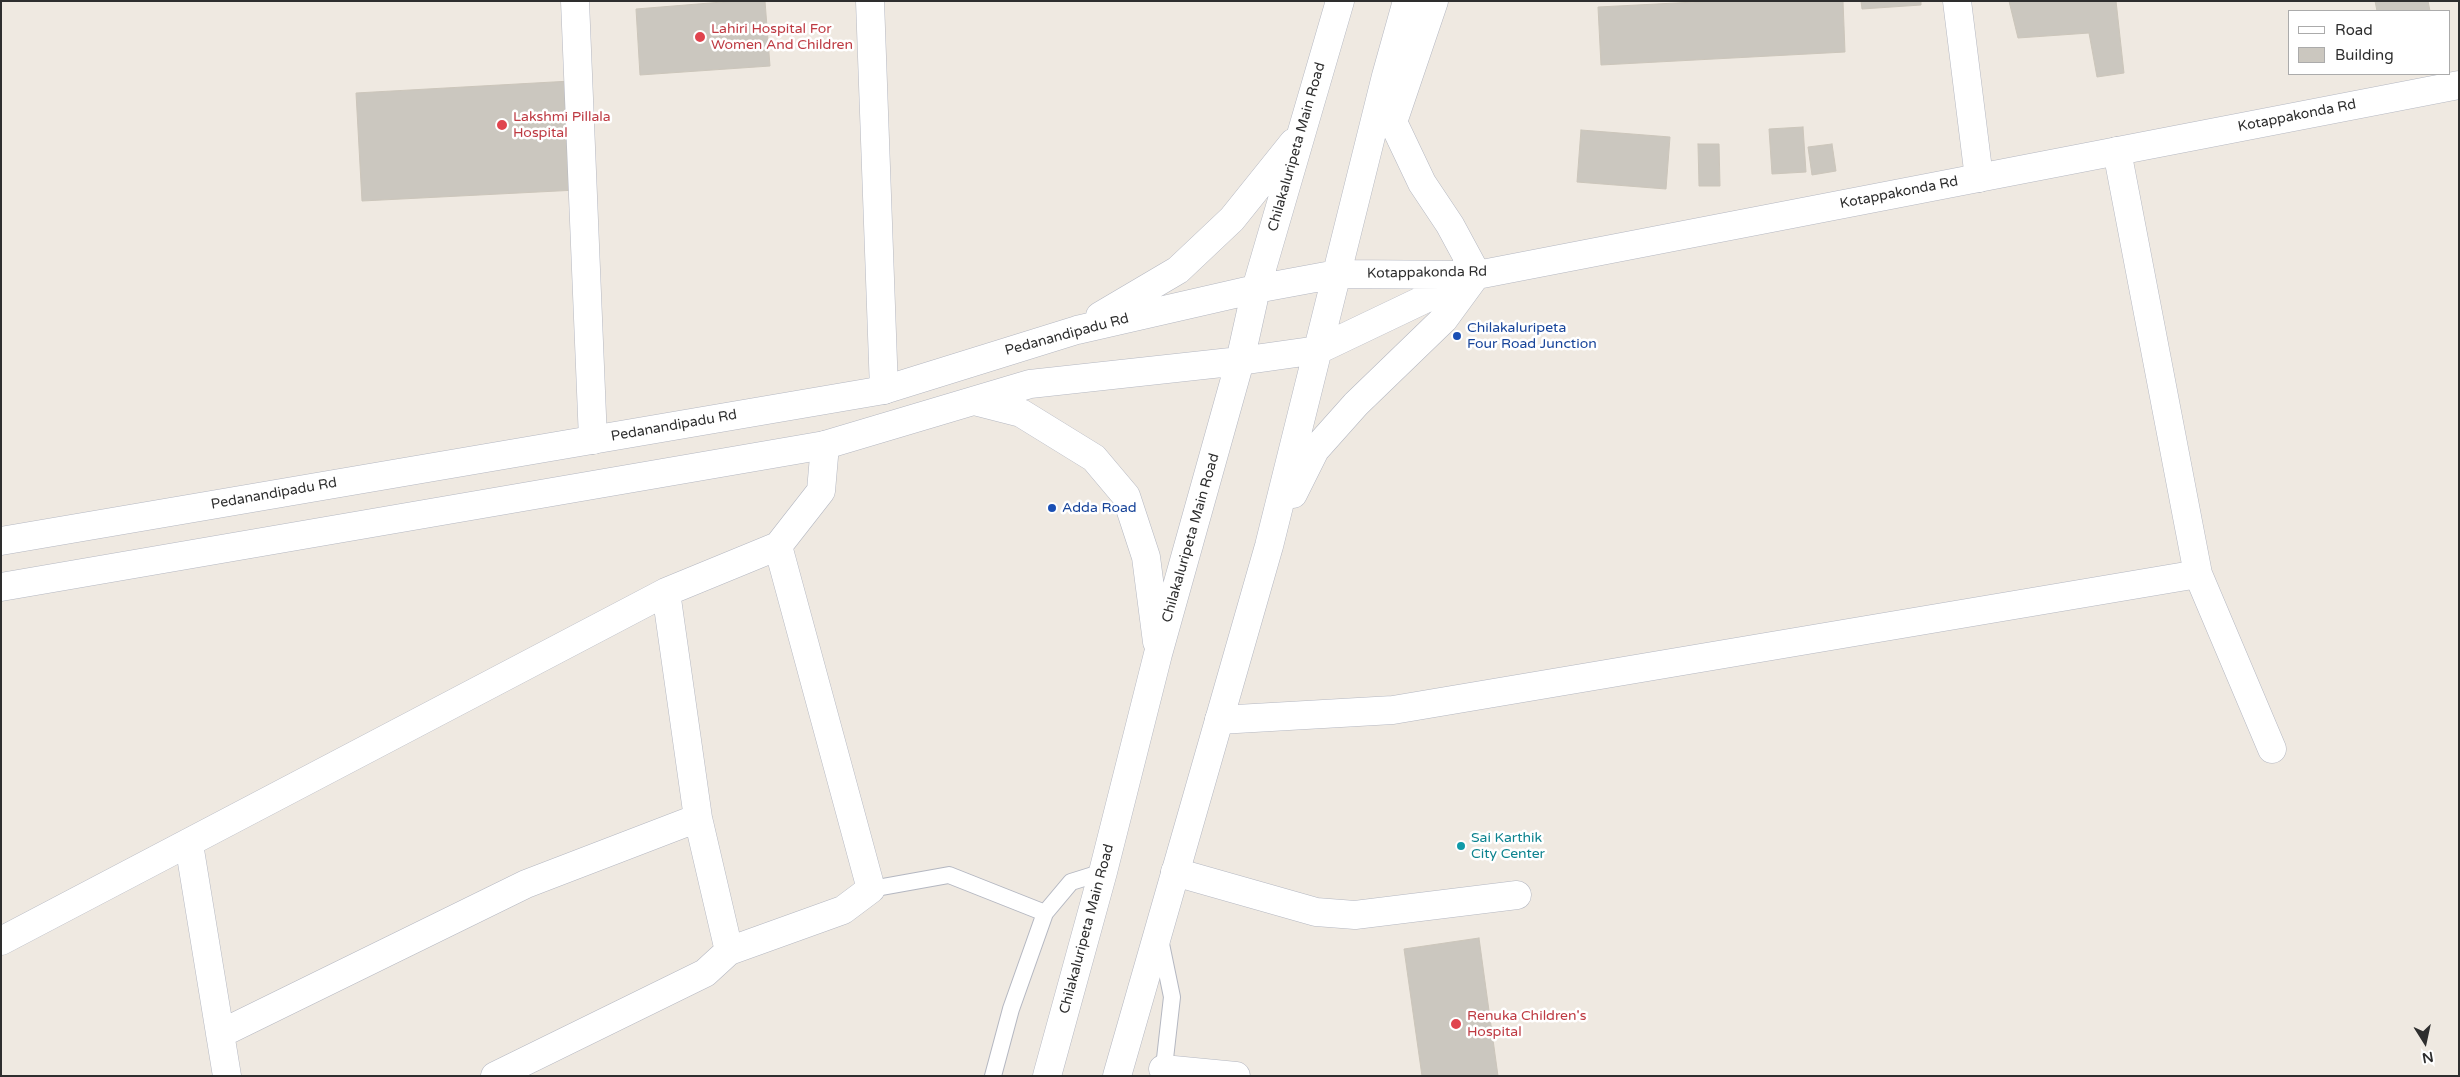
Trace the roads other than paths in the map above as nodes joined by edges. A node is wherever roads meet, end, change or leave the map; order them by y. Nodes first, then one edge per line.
1 (575, 1) edge
2 (870, 1) edge
3 (1340, 1) edge
4 (1407, 1) edge
5 (1434, 1) edge
6 (1957, 1) edge
7 (1386, 76) junction
8 (2459, 85) edge
9 (1393, 122) junction
10 (1300, 134) junction
11 (2117, 151) junction
12 (1979, 178) junction
13 (1337, 274) junction
14 (1477, 275) junction
15 (1256, 290) junction
16 (1077, 330) junction
17 (1318, 350) junction
18 (1240, 361) junction
19 (884, 390) junction
20 (973, 401) junction
21 (593, 440) junction
22 (825, 445) junction
23 (1, 541) edge
24 (778, 546) junction
25 (1269, 546) junction
26 (2198, 574) junction
27 (1, 588) edge
28 (666, 592) junction
29 (1158, 654) junction
30 (1219, 720) junction
31 (2272, 749) dead end
32 (698, 818) junction
33 (189, 844) junction
34 (1103, 872) junction
35 (1173, 881) junction
36 (871, 888) junction
37 (1517, 895) dead end
38 (1045, 913) junction
39 (1, 941) edge
40 (729, 951) junction
41 (220, 1034) junction
42 (1163, 1072) edge
43 (228, 1076) edge
44 (495, 1076) edge
45 (993, 1076) edge
46 (1047, 1076) edge
47 (1118, 1076) edge
48 (1236, 1076) edge

1 - 21 main road
2 - 19 main road
3 - 10 main road, Chilakaluripeta Main Road
4 - 7 main road
5 - 9 main road
6 - 12 main road
7 - 9 main road
7 - 13 main road
8 - 11 main road, Kotappakonda Rd
9 - 14 main road
10 - 15 main road, Chilakaluripeta Main Road
10 - 16 main road
11 - 12 main road, Kotappakonda Rd
11 - 26 main road
12 - 14 main road, Kotappakonda Rd
13 - 14 main road, Kotappakonda Rd
13 - 15 main road, Pedanandipadu Rd
13 - 17 main road
14 - 17 main road
14 - 25 main road
15 - 16 main road, Pedanandipadu Rd
15 - 18 main road, Chilakaluripeta Main Road
16 - 19 main road, Pedanandipadu Rd
17 - 18 main road
17 - 25 main road
18 - 20 main road
18 - 29 main road, Chilakaluripeta Main Road
19 - 21 main road, Pedanandipadu Rd
20 - 22 main road
20 - 29 main road
21 - 23 main road, Pedanandipadu Rd
22 - 24 main road
22 - 27 main road
24 - 28 main road
24 - 36 main road
25 - 30 main road
26 - 30 main road
26 - 31 main road
28 - 32 main road
28 - 33 main road
29 - 34 main road, Chilakaluripeta Main Road
30 - 35 main road
32 - 40 main road
32 - 41 main road
33 - 39 main road
33 - 41 main road
34 - 38 lane
34 - 46 main road, Chilakaluripeta Main Road
35 - 37 main road
35 - 42 lane
35 - 47 main road
36 - 38 lane
36 - 40 main road
38 - 45 lane
40 - 44 main road
41 - 43 main road
42 - 48 main road

